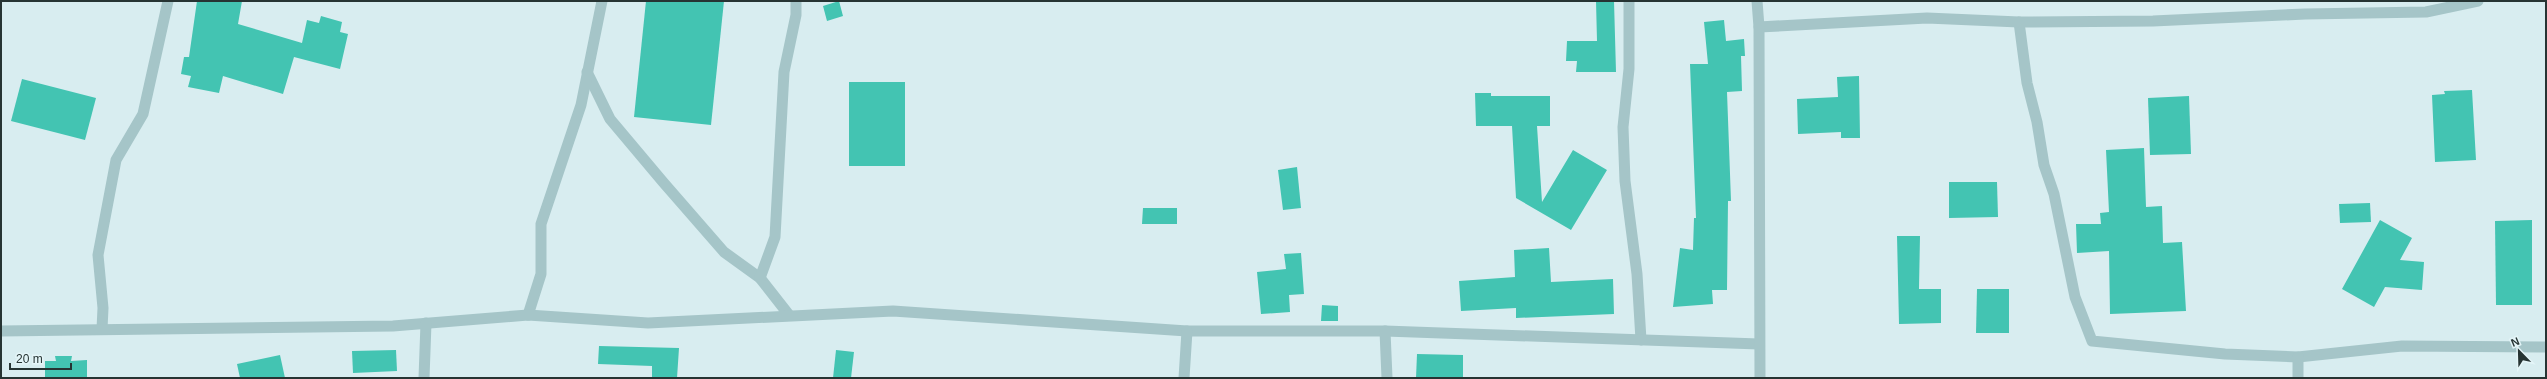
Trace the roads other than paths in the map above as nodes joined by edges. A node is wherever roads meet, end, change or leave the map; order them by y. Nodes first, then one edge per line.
1 (168, 1) edge
2 (602, 1) edge
3 (796, 1) edge
4 (1629, 1) edge
5 (1757, 1) edge
6 (2478, 1) edge
7 (2019, 22) junction
8 (1759, 28) junction
9 (587, 72) junction
10 (760, 278) junction
11 (528, 315) junction
12 (789, 315) junction
13 (426, 323) junction
14 (102, 330) junction
15 (1, 331) edge
16 (1187, 331) junction
17 (1385, 331) junction
18 (1641, 340) junction
19 (1760, 344) junction
20 (2546, 347) edge
21 (2298, 357) junction
22 (424, 378) edge
23 (1184, 378) edge
24 (1387, 378) edge
25 (1760, 378) edge
26 (2298, 378) edge

1 - 14 street
2 - 9 street
3 - 10 street
4 - 18 street
5 - 8 street
6 - 7 street
7 - 8 street
7 - 21 street
8 - 19 street
9 - 10 street
9 - 11 street
10 - 12 street
11 - 12 street
11 - 13 street
12 - 16 street
13 - 14 street
13 - 22 street
14 - 15 street
16 - 17 street
16 - 23 street
17 - 18 street
17 - 24 street
18 - 19 street
19 - 25 street
20 - 21 street
21 - 26 street

